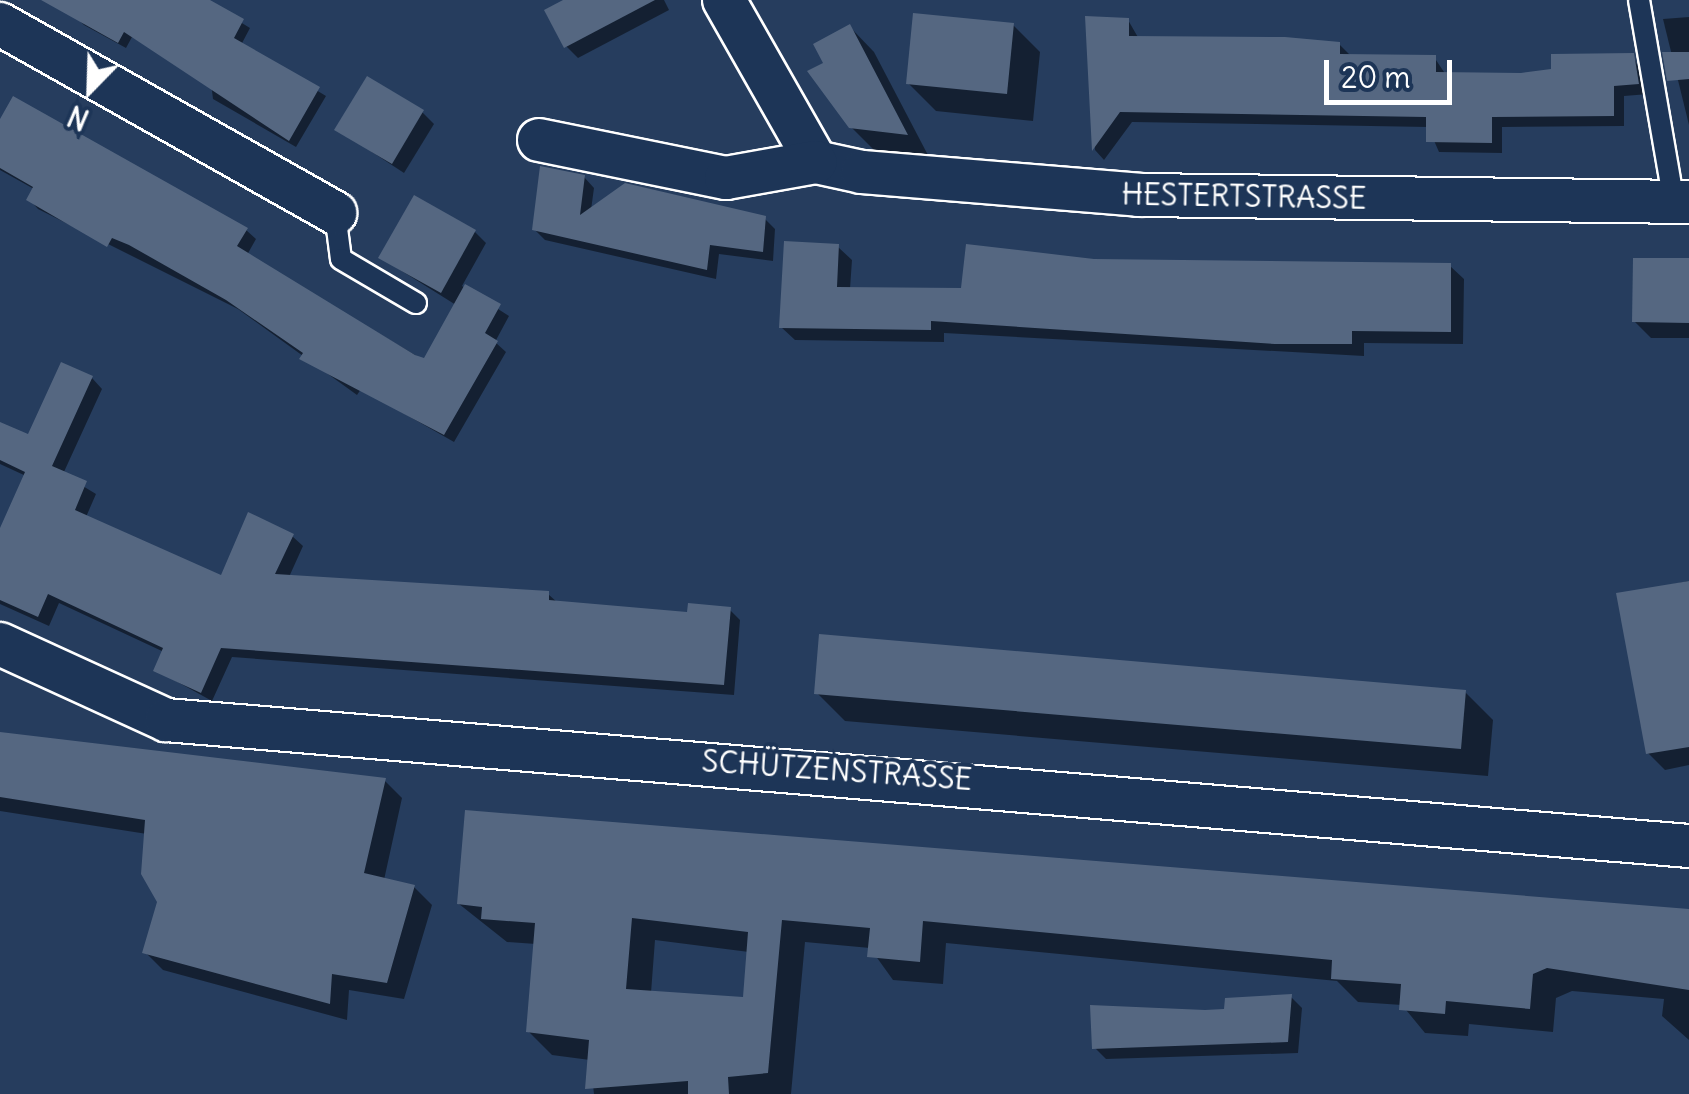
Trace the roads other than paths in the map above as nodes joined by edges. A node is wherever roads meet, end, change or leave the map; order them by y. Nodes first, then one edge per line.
1 (724, 0) edge
2 (1638, 0) edge
3 (0, 24) edge
4 (539, 140) dead end
5 (816, 162) junction
6 (1682, 203) edge
7 (335, 213) joint
8 (416, 302) dead end
9 (0, 644) edge
10 (1689, 846) edge

1 - 5 street
2 - 6 lane, HESTERTSTRASSE
3 - 7 street
4 - 5 street, HESTERTSTRASSE
5 - 6 street, HESTERTSTRASSE
7 - 8 lane
9 - 10 street, SCHÜTZENSTRASSE

